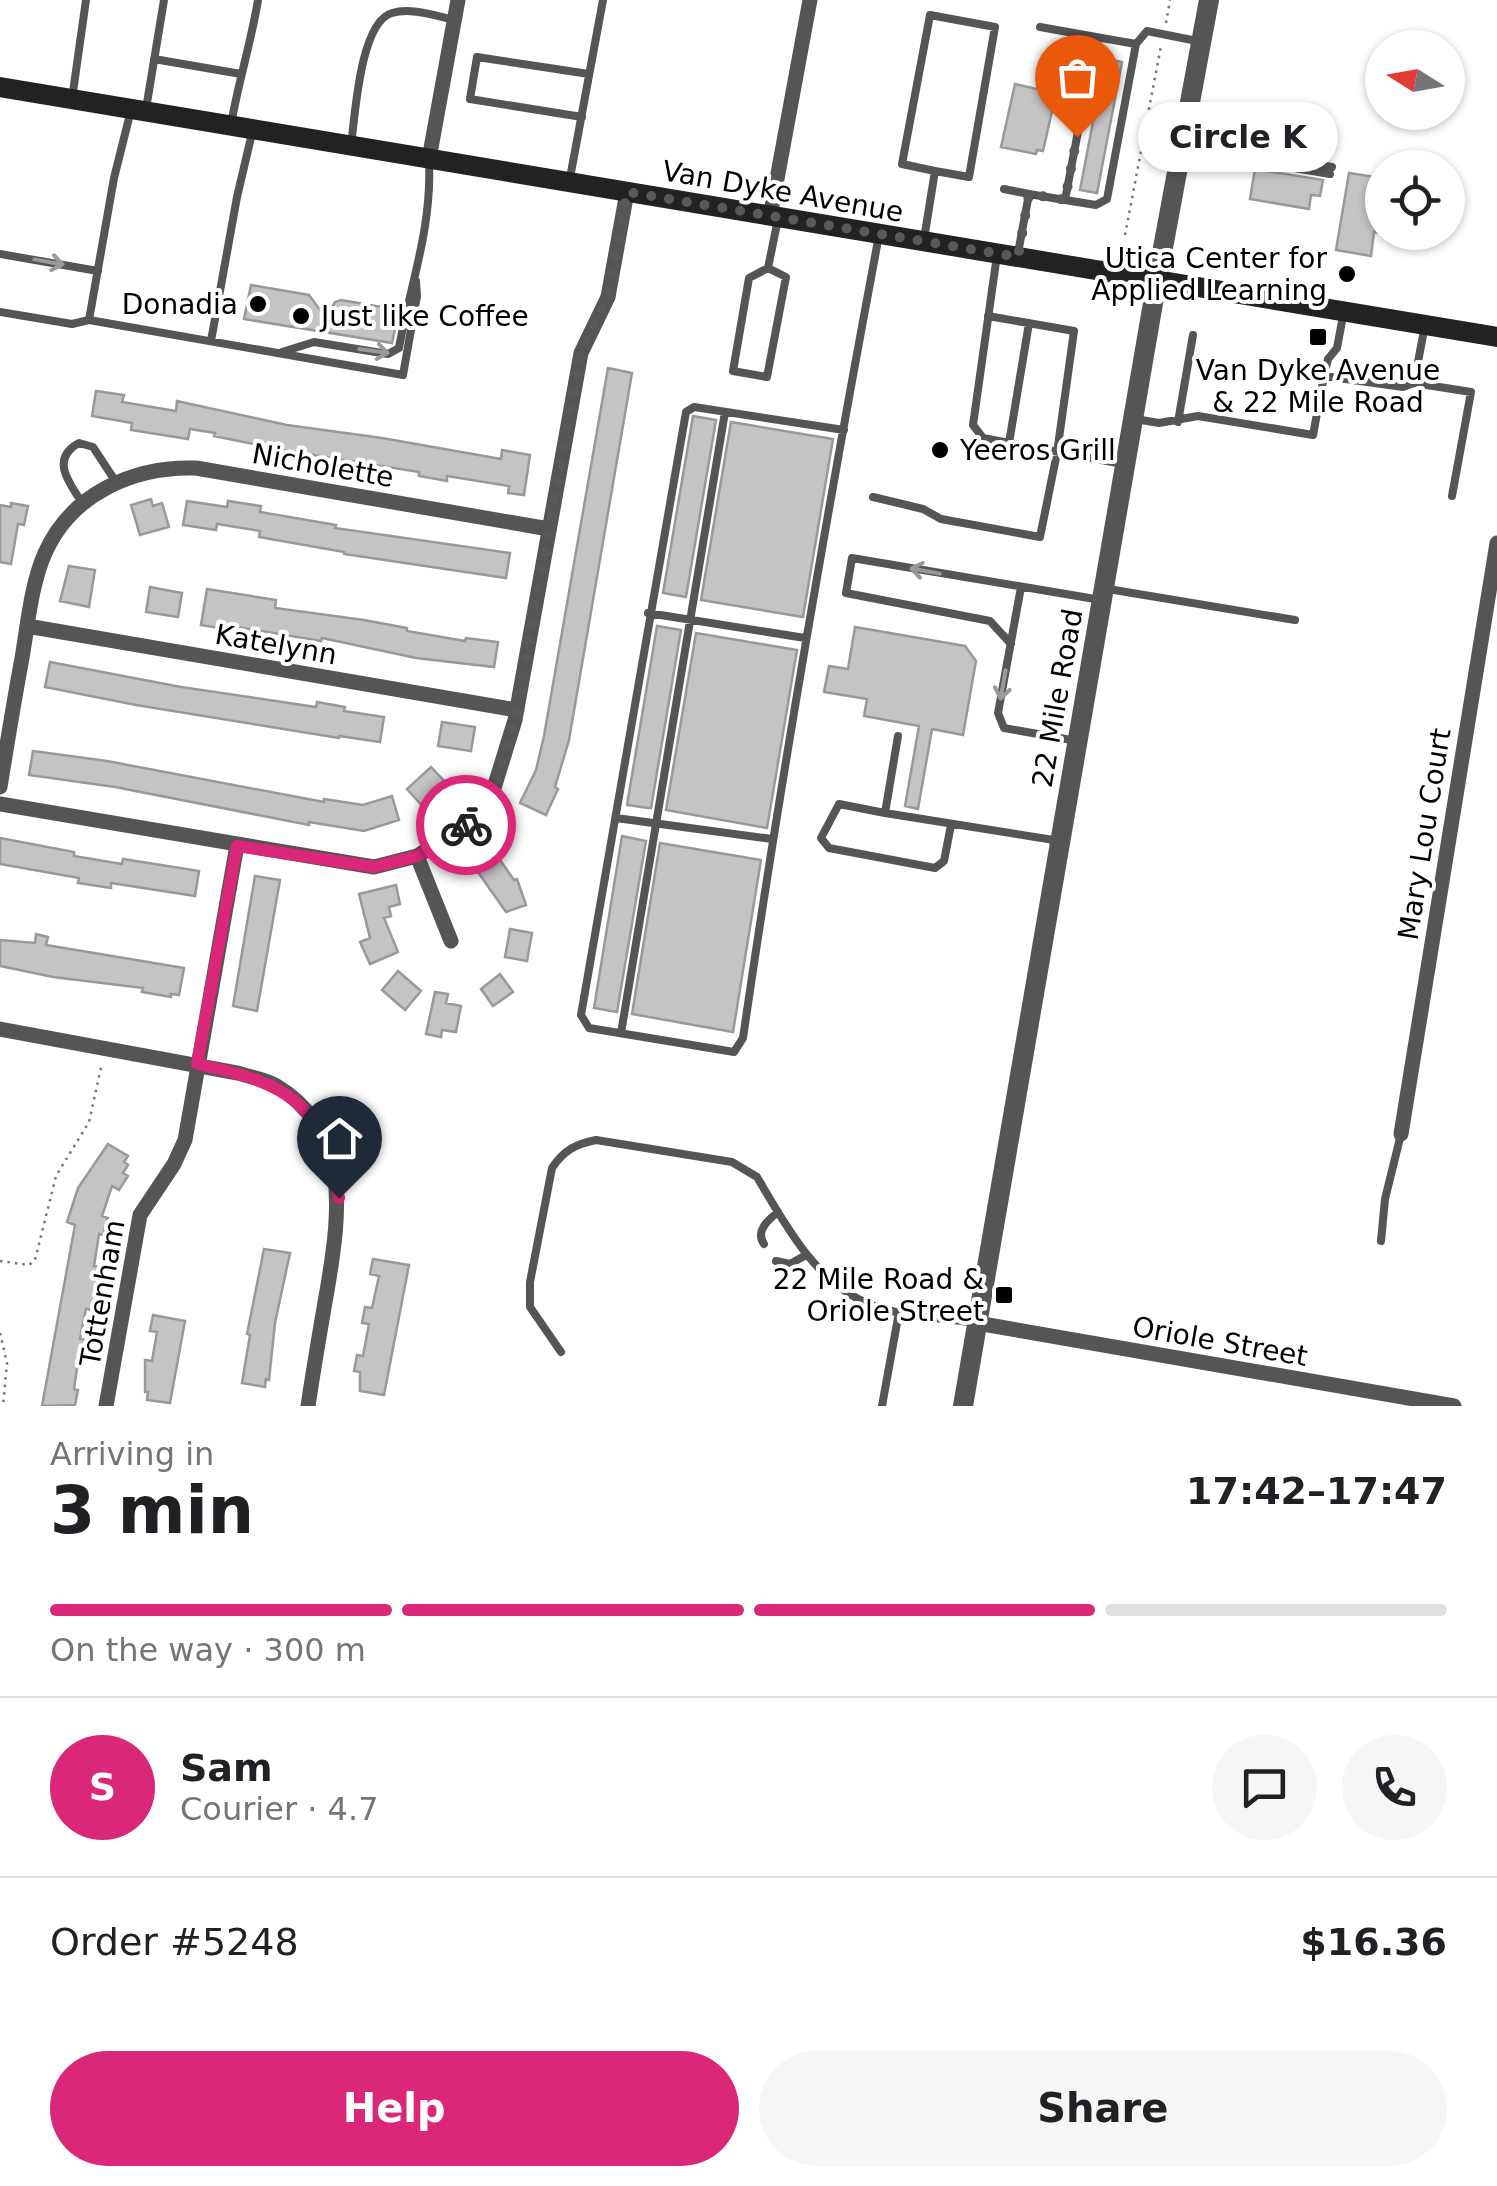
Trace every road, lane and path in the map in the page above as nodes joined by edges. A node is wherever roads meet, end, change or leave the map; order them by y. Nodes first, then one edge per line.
1 (86, 0) edge
2 (164, 0) edge
3 (258, 0) edge
4 (458, 0) edge
5 (603, 0) edge
6 (810, 0) edge
7 (1170, 0) edge
8 (1210, 0) edge
9 (455, 20) junction
10 (1040, 27) dead end
11 (1164, 34) junction
12 (1096, 36) junction
13 (1202, 42) junction
14 (1136, 44) junction
15 (154, 59) junction
16 (241, 74) junction
17 (590, 74) junction
18 (1088, 80) junction
19 (1101, 82) dead end
20 (0, 86) edge
21 (1084, 98) junction
22 (72, 99) junction
23 (1098, 100) dead end
24 (138, 110) junction
25 (582, 117) junction
26 (1081, 117) junction
27 (1094, 119) dead end
28 (1110, 122) dead end
29 (1121, 124) junction
30 (231, 125) junction
31 (253, 129) junction
32 (1077, 137) junction
33 (1090, 139) dead end
34 (351, 146) junction
35 (1241, 155) dead end
36 (1074, 156) junction
37 (1086, 158) dead end
38 (429, 159) junction
39 (1103, 161) dead end
40 (1114, 163) junction
41 (1331, 170) dead end
42 (935, 171) junction
43 (1070, 175) junction
44 (1082, 177) dead end
45 (1099, 180) dead end
46 (570, 182) junction
47 (1110, 182) junction
48 (1004, 189) dead end
49 (627, 192) junction
50 (1029, 194) junction
51 (1065, 200) junction
52 (774, 218) junction
53 (1125, 235) dead end
54 (878, 236) junction
55 (924, 243) junction
56 (0, 254) edge
57 (1008, 256) junction
58 (768, 268) junction
59 (98, 271) junction
60 (1157, 280) junction
61 (416, 281) junction
62 (1344, 311) junction
63 (0, 312) edge
64 (988, 316) junction
65 (90, 320) junction
66 (1029, 323) junction
67 (1425, 325) junction
68 (1193, 336) dead end
69 (1497, 337) edge
70 (211, 341) junction
71 (279, 353) junction
72 (1324, 376) junction
73 (1414, 382) junction
74 (725, 412) junction
75 (1133, 419) junction
76 (1178, 422) junction
77 (844, 430) junction
78 (1008, 443) junction
79 (1057, 453) junction
80 (1125, 465) junction
81 (116, 482) junction
82 (873, 496) dead end
83 (1452, 496) dead end
84 (88, 500) junction
85 (549, 529) junction
86 (1497, 543) edge
87 (1021, 588) junction
88 (1102, 594) junction
89 (648, 613) junction
90 (690, 620) junction
91 (1295, 620) dead end
92 (27, 626) junction
93 (805, 638) junction
94 (1011, 644) junction
95 (517, 710) junction
96 (898, 736) dead end
97 (1077, 741) junction
98 (0, 787) edge
99 (0, 804) edge
100 (885, 813) junction
101 (616, 818) junction
102 (656, 824) junction
103 (951, 825) junction
104 (772, 839) junction
105 (1060, 842) junction
106 (237, 846) junction
107 (418, 856) junction
108 (452, 941) dead end
109 (0, 1029) edge
110 (621, 1033) junction
111 (104, 1047) junction
112 (197, 1064) junction
113 (1401, 1134) joint
114 (778, 1212) junction
115 (1382, 1240) dead end
116 (764, 1244) dead end
117 (806, 1255) junction
118 (776, 1260) dead end
119 (0, 1261) edge
120 (898, 1312) junction
121 (977, 1323) junction
122 (0, 1333) edge
123 (561, 1352) dead end
124 (3, 1406) edge
125 (106, 1406) edge
126 (308, 1406) edge
127 (882, 1406) edge
128 (962, 1406) edge
129 (1454, 1406) edge

1 - 22 lane
2 - 15 lane
3 - 16 lane
4 - 9 street
5 - 17 lane
6 - 52 street
7 - 11 path
8 - 13 street, 22 Mile Road
9 - 34 lane
9 - 38 street
10 - 12 lane
11 - 13 lane
11 - 14 lane
11 - 53 path
12 - 14 lane
12 - 18 lane
13 - 60 street, 22 Mile Road
14 - 29 lane
15 - 16 lane
15 - 24 lane
16 - 30 lane
17 - 25 lane
17 - 25 lane
18 - 19 lane
18 - 21 lane
20 - 22 main road, Van Dyke Avenue
21 - 23 lane
21 - 26 lane
22 - 24 main road, Van Dyke Avenue
24 - 30 main road, Van Dyke Avenue
24 - 59 lane
25 - 46 lane
26 - 27 lane
26 - 32 lane
28 - 29 lane
29 - 40 lane
30 - 31 main road, Van Dyke Avenue
31 - 34 main road, Van Dyke Avenue
31 - 70 lane
32 - 33 lane
32 - 36 lane
34 - 38 main road, Van Dyke Avenue
35 - 41 lane
36 - 37 lane
36 - 43 lane
38 - 46 main road, Van Dyke Avenue
38 - 61 lane
39 - 40 lane
40 - 47 lane
42 - 42 lane
42 - 55 lane
43 - 44 lane
43 - 51 lane
45 - 47 lane
46 - 49 main road, Van Dyke Avenue
47 - 51 lane
48 - 50 lane
49 - 52 main road, Van Dyke Avenue
49 - 85 street
50 - 51 lane
50 - 57 lane
52 - 54 main road, Van Dyke Avenue
52 - 58 lane
54 - 55 main road, Van Dyke Avenue
54 - 77 lane
55 - 57 main road, Van Dyke Avenue
56 -> 59 lane
57 - 60 main road, Van Dyke Avenue
57 - 64 lane
58 - 58 lane
59 - 65 lane
60 - 62 main road, Van Dyke Avenue
60 - 75 street, 22 Mile Road
71 -> 61 lane
61 - 71 lane
62 - 67 main road, Van Dyke Avenue
62 - 72 lane
63 - 65 lane
64 - 66 lane
64 - 78 lane
65 - 70 lane
66 - 78 lane
66 - 79 lane
67 - 69 main road, Van Dyke Avenue
67 - 73 lane
68 - 76 lane
70 - 71 lane
72 - 73 lane
72 - 76 lane
73 - 83 lane
74 - 77 lane
74 - 89 lane
74 - 90 lane
75 - 76 lane
75 - 80 street, 22 Mile Road
77 - 93 lane
78 - 79 lane
79 - 80 lane
79 - 82 lane
80 - 88 street, 22 Mile Road
81 - 84 street, Nicholette
81 - 84 lane
81 - 85 street, Nicholette
84 - 92 street
85 - 95 street
86 - 113 street, Mary Lou Court
87 - 88 lane
87 - 94 lane
87 -> 94 lane
88 - 91 lane
88 - 97 street, 22 Mile Road
89 - 90 lane
89 - 101 lane
90 - 93 lane
90 - 102 lane
92 - 95 street, Katelynn
92 - 98 street
93 - 104 lane
94 -> 97 lane
95 - 107 street
96 - 100 lane
97 - 105 street, 22 Mile Road
99 - 106 street
100 - 103 lane
100 - 103 lane
101 - 102 lane
101 - 110 lane
102 - 104 lane
102 - 110 lane
103 - 105 lane
104 - 110 lane
105 - 121 street, 22 Mile Road
106 - 107 street
106 - 112 street, Tottenham
107 - 108 street
109 - 111 street
111 - 112 street
111 - 119 path
112 - 125 street, Tottenham
112 - 126 street
113 - 115 lane
114 - 116 lane
114 - 117 lane
114 - 123 lane
117 - 118 lane
117 - 120 lane
120 - 121 lane
120 - 127 lane
121 - 128 street, 22 Mile Road
121 - 129 street, Oriole Street
122 - 124 path

